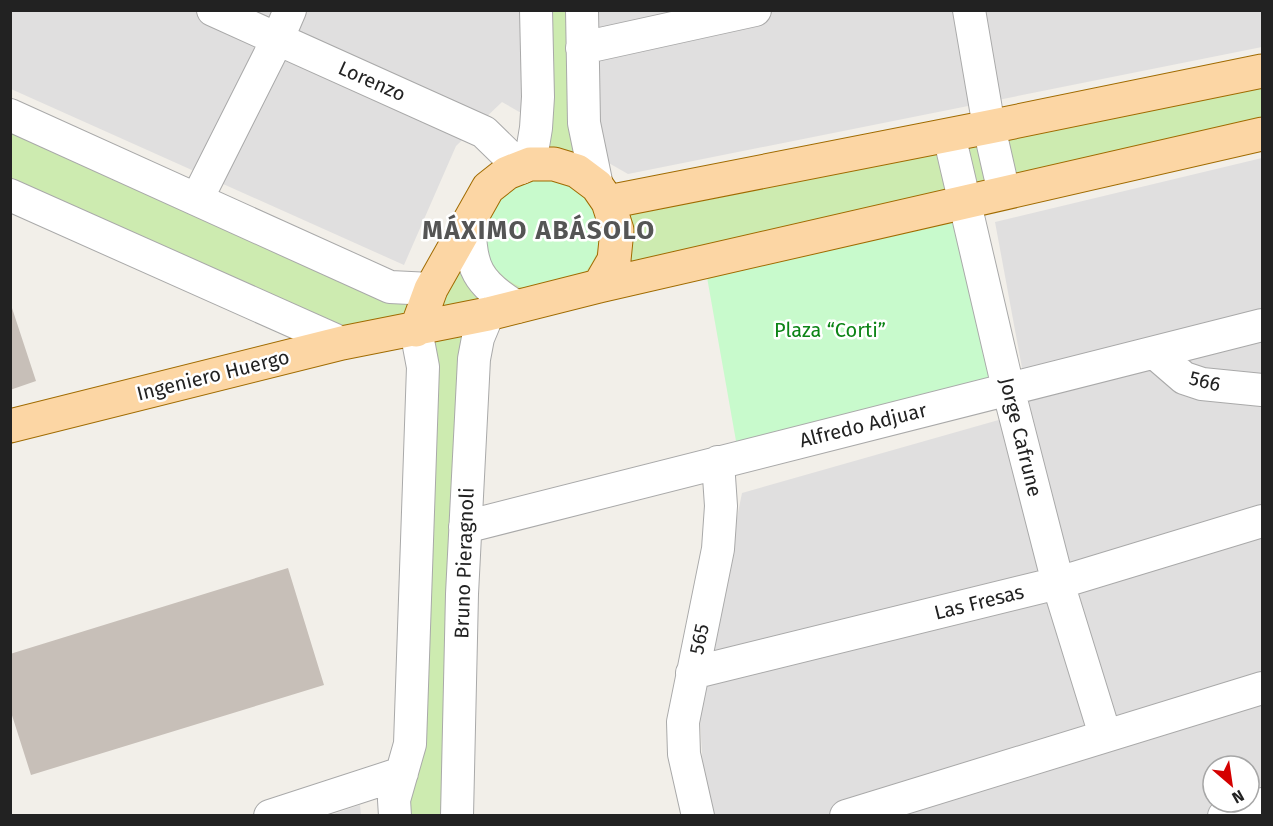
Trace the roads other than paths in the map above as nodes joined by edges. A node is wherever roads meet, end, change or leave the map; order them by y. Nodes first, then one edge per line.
1 (213, 10) edge
2 (536, 10) edge
3 (582, 10) edge
4 (755, 10) edge
5 (969, 10) edge
6 (284, 24) edge
7 (582, 48) junction
8 (1263, 71) edge
9 (10, 115) edge
10 (989, 127) junction
11 (1263, 134) edge
12 (949, 135) junction
13 (525, 166) junction
14 (1004, 193) junction
15 (603, 194) junction
16 (10, 195) edge
17 (197, 199) junction
18 (965, 202) junction
19 (470, 222) junction
20 (599, 286) junction
21 (431, 289) junction
22 (502, 310) junction
23 (1263, 325) edge
24 (416, 330) junction
25 (342, 343) junction
26 (1155, 353) junction
27 (1008, 388) junction
28 (1263, 390) edge
29 (10, 426) edge
30 (718, 462) junction
31 (1263, 521) edge
32 (465, 527) junction
33 (1058, 583) junction
34 (692, 673) junction
35 (1263, 688) edge
36 (1105, 735) junction
37 (402, 773) junction
38 (1263, 804) edge
39 (270, 816) edge
40 (395, 816) edge
41 (457, 816) edge
42 (698, 816) edge
43 (846, 816) edge
44 (1224, 816) edge

1 - 6 street, Lorenzo
2 - 13 street
3 - 7 street
4 - 7 street
5 - 10 street
6 - 13 street, Lorenzo
6 - 17 street
7 - 15 street
8 - 10 main road
9 - 17 street
10 - 12 main road
10 - 14 street
11 - 14 main road
12 - 15 main road
12 - 18 street, Jorge Cafrune
13 - 15 main road
13 - 19 main road
14 - 18 main road
15 - 20 main road
16 - 25 street
17 - 21 street
18 - 20 main road
18 - 27 street, Jorge Cafrune
19 - 21 main road
19 - 22 street
20 - 22 main road
21 - 24 main road
22 - 24 main road, Ingeniero Huergo
22 - 32 street, Bruno Pieragnoli
23 - 26 street, Alfredo Adjuar
24 - 25 main road, Ingeniero Huergo
24 - 37 street
25 - 29 main road, Ingeniero Huergo
26 - 27 street, Alfredo Adjuar
26 - 28 street, 566
27 - 30 street, Alfredo Adjuar
27 - 33 street, Jorge Cafrune
30 - 32 street, Alfredo Adjuar
30 - 34 street, 565
31 - 33 street, Las Fresas
32 - 41 street, Bruno Pieragnoli
33 - 34 street, Las Fresas
33 - 36 street, Jorge Cafrune
34 - 42 street, 565
35 - 36 street
36 - 43 street
37 - 39 street
37 - 40 street
38 - 44 street

